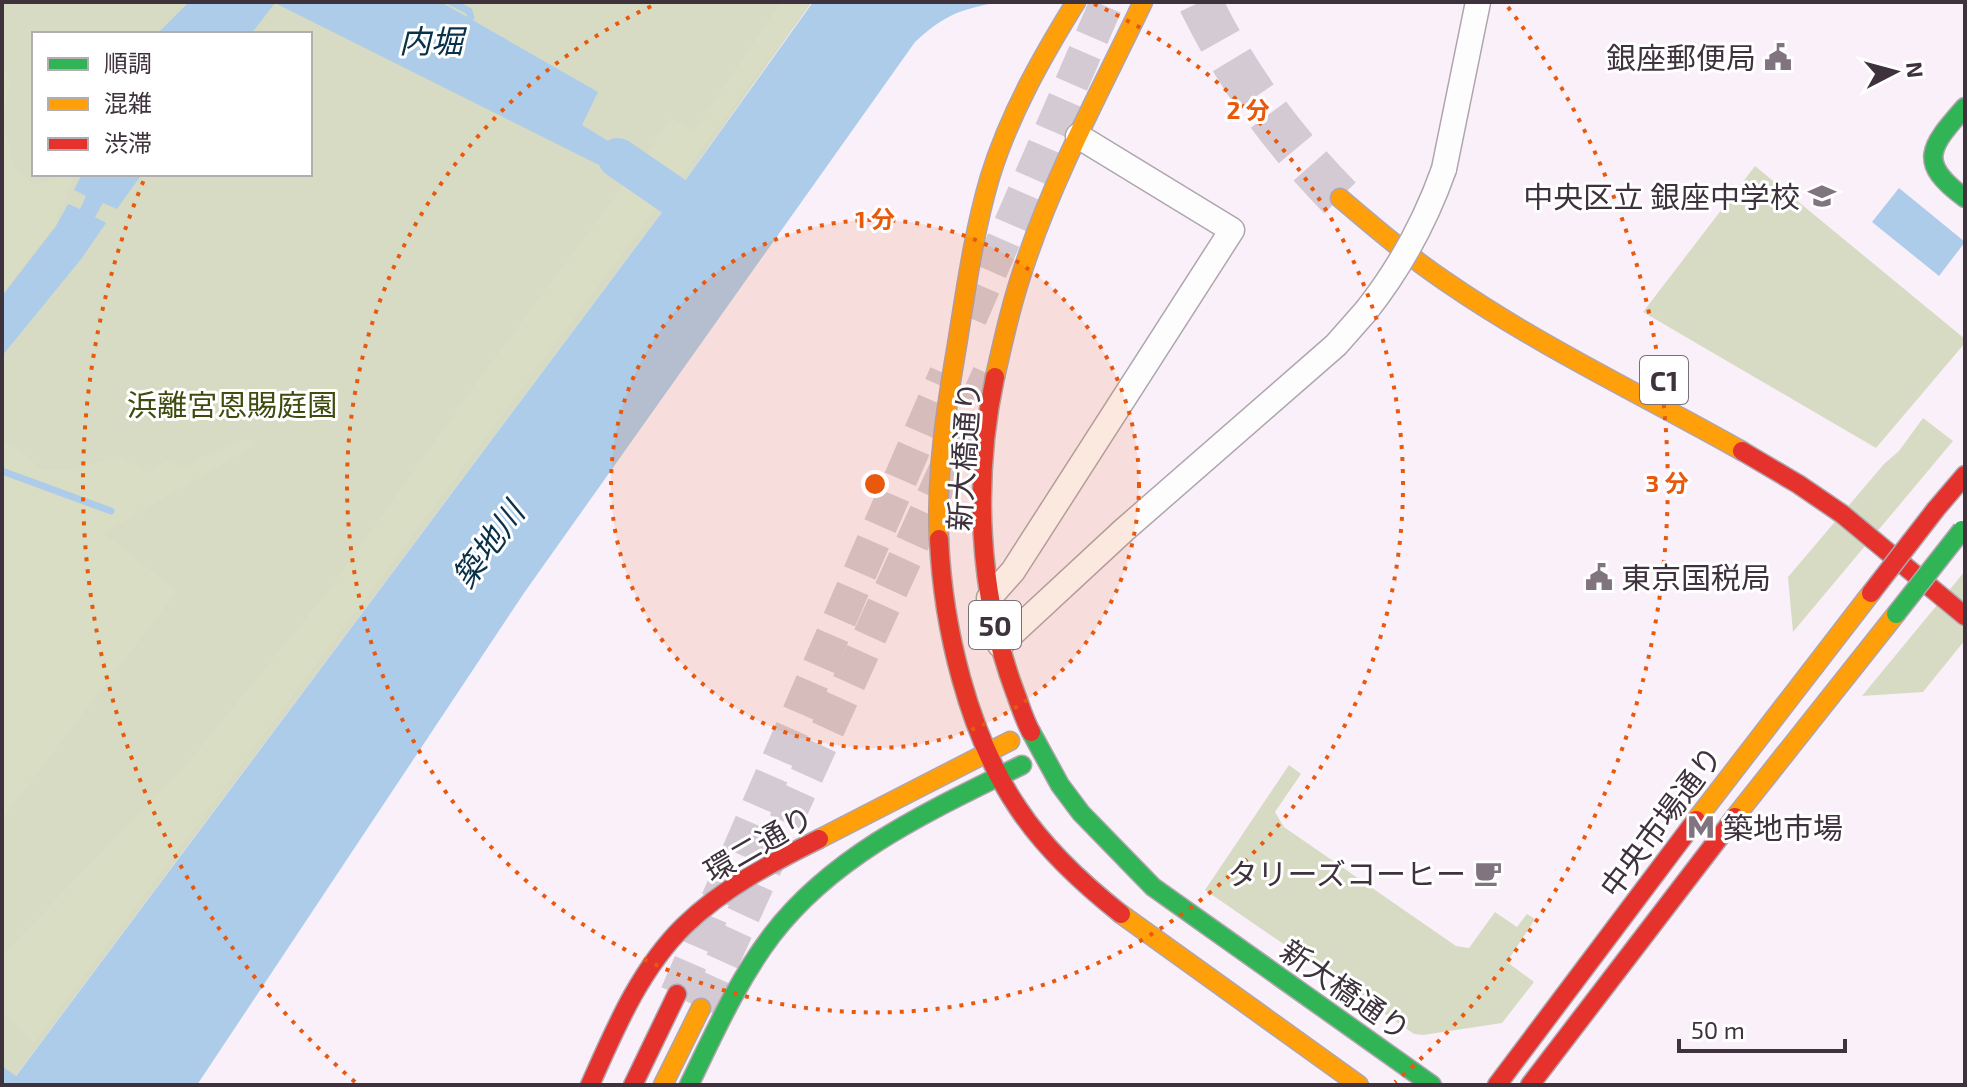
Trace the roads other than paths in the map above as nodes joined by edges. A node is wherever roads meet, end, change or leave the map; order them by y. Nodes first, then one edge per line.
1 (1076, 2) edge
2 (1143, 2) edge
3 (1478, 2) edge
4 (1965, 107) edge
5 (1078, 136) junction
6 (1340, 198) tunnel mouth
7 (1965, 198) edge
8 (1406, 218) dead end
9 (1431, 237) dead end
10 (1598, 374) junction
11 (1716, 457) dead end
12 (1965, 475) edge
13 (1897, 529) dead end
14 (1964, 529) edge
15 (1869, 571) dead end
16 (1954, 576) dead end
17 (989, 598) junction
18 (1917, 611) dead end
19 (1965, 616) edge
20 (1000, 645) junction
21 (1030, 731) junction
22 (988, 752) junction
23 (1043, 755) junction
24 (999, 777) junction
25 (677, 994) tunnel mouth
26 (701, 1008) tunnel mouth
27 (590, 1085) edge
28 (633, 1085) edge
29 (663, 1085) edge
30 (689, 1085) edge
31 (1359, 1085) edge
32 (1432, 1085) edge
33 (1497, 1085) edge
34 (1530, 1085) edge

1 - 22 main road, 新大橋通り / 50
2 - 5 main road, 新大橋通り / 50
3 - 20 street, bridge
4 - 7 main road
5 - 17 main road, 新大橋通り / 50
5 - 17 street
6 - 10 main road
8 - 9 main road
10 - 11 main road
10 - 19 main road
12 - 33 main road, 中央市場通り, bridge
13 - 16 main road
14 - 34 main road, 中央市場通り, bridge
15 - 18 main road
17 - 20 main road, 新大橋通り / 50
20 - 21 main road, 新大橋通り / 50
21 - 22 main road, 環二通り
21 - 23 main road, 新大橋通り / 50
22 - 24 main road, 新大橋通り / 50
22 - 27 main road, 環二通り
23 - 24 main road, 環二通り
23 - 32 main road, 新大橋通り / 50
24 - 30 main road, 環二通り
24 - 31 main road, 新大橋通り / 50
25 - 28 main road
26 - 29 main road

